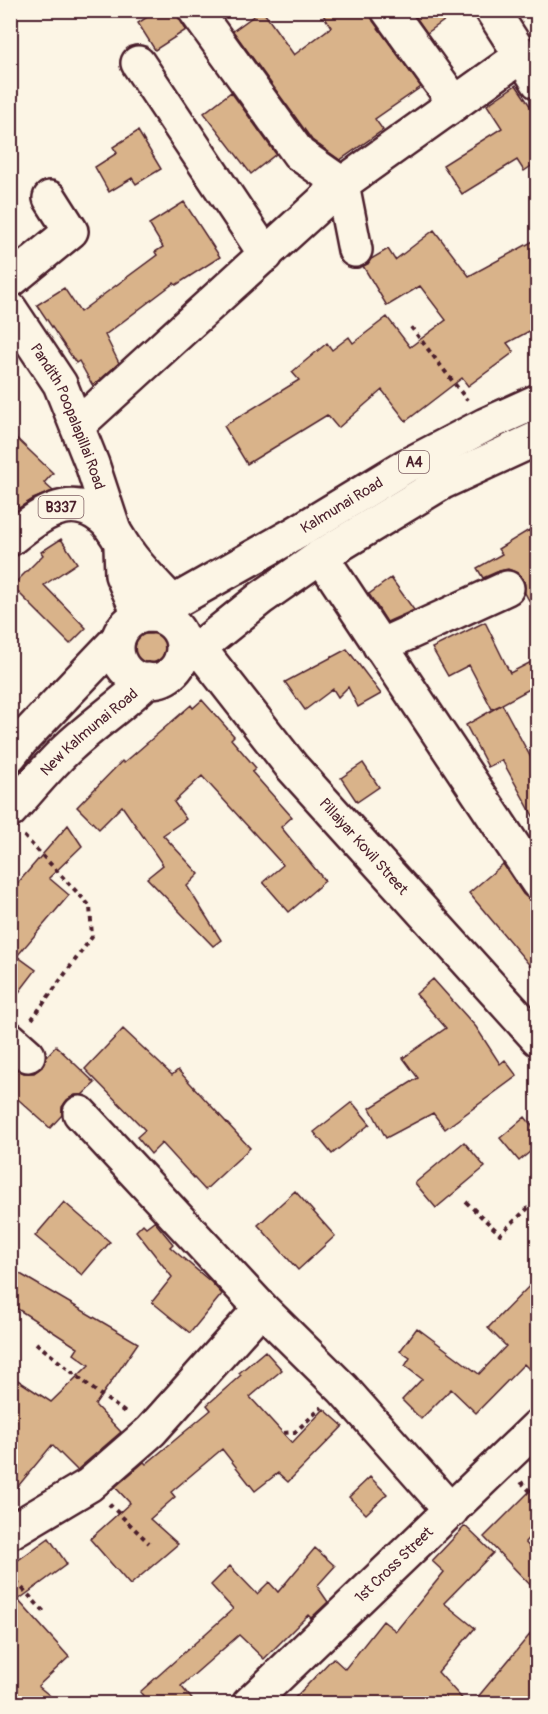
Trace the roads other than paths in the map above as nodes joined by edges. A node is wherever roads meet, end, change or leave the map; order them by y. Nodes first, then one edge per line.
1 (195, 10) edge
2 (388, 10) edge
3 (492, 10) edge
4 (138, 63) dead end
5 (529, 69) edge
6 (455, 103) junction
7 (342, 184) junction
8 (50, 198) dead end
9 (355, 250) dead end
10 (266, 255) junction
11 (10, 281) edge
12 (10, 309) edge
13 (537, 401) edge
14 (77, 426) junction
15 (537, 438) edge
16 (118, 538) junction
17 (10, 539) edge
18 (321, 556) junction
19 (507, 588) dead end
20 (145, 618) junction
21 (380, 646) junction
22 (190, 653) junction
23 (148, 680) junction
24 (10, 755) edge
25 (14, 821) edge
26 (537, 883) edge
27 (537, 1039) edge
28 (80, 1113) dead end
29 (261, 1308) junction
30 (537, 1426) edge
31 (451, 1511) junction
32 (10, 1532) edge
33 (249, 1704) edge

1 - 7 main road
2 - 6 main road
3 - 5 main road
4 - 10 main road
5 - 6 main road
6 - 7 main road
7 - 9 main road
7 - 10 main road
8 - 11 main road
10 - 14 main road
12 - 14 main road, Pandith Poopalapillai Road
13 - 20 main road, Kalmunai Road / A4
14 - 16 main road, Pandith Poopalapillai Road
15 - 18 main road, A4
16 - 17 main road, B337
16 - 20 main road, B337
18 - 21 main road
18 - 22 main road, A4
19 - 21 main road
20 - 22 main road
20 - 23 main road
20 - 24 main road, A4
21 - 26 main road
22 - 23 main road
22 - 27 main road, Pillaiyar Kovil Street
23 - 25 main road, New Kalmunai Road
28 - 29 main road
29 - 31 main road
29 - 32 main road
30 - 31 main road, 1st Cross Street
31 - 33 main road, 1st Cross Street

